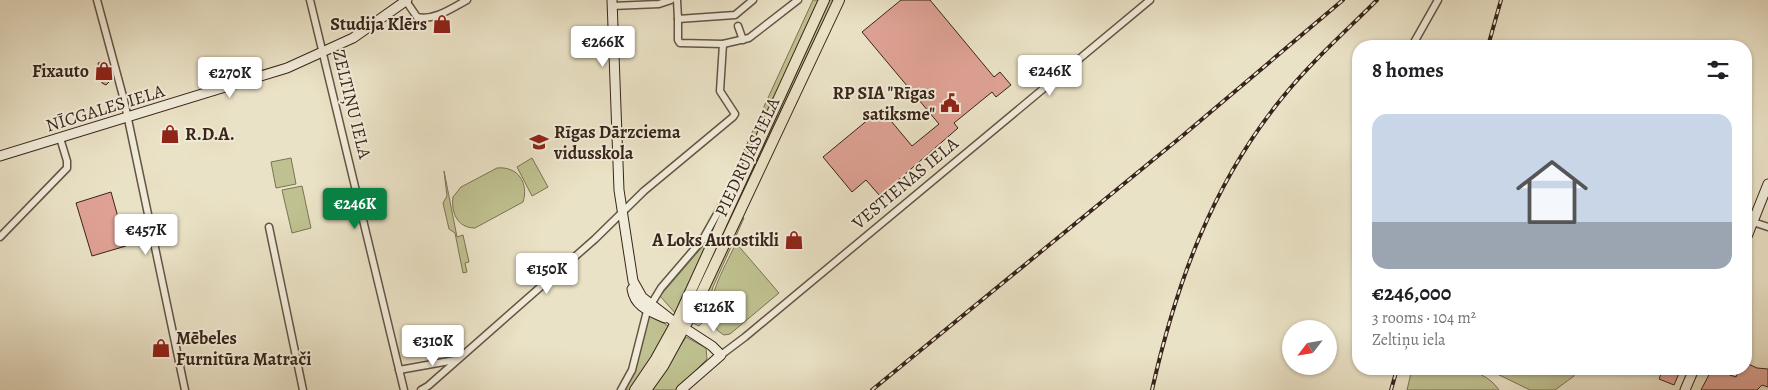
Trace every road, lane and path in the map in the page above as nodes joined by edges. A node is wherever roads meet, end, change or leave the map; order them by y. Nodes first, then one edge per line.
1 (97, 0) edge
2 (310, 0) edge
3 (407, 0) edge
4 (467, 0) edge
5 (671, 0) edge
6 (676, 0) edge
7 (753, 0) edge
8 (798, 0) edge
9 (824, 0) edge
10 (838, 0) edge
11 (1150, 0) edge
12 (1438, 0) edge
13 (612, 3) edge
14 (678, 19) junction
15 (737, 20) junction
16 (743, 40) junction
17 (1415, 40) edge
18 (723, 44) junction
19 (324, 52) junction
20 (127, 118) junction
21 (60, 138) junction
22 (758, 145) junction
23 (0, 156) edge
24 (1768, 184) edge
25 (623, 212) junction
26 (1753, 222) joint
27 (269, 227) dead end
28 (1768, 227) edge
29 (0, 236) edge
30 (650, 307) junction
31 (683, 327) junction
32 (720, 356) junction
33 (456, 360) junction
34 (399, 370) junction
35 (1691, 375) edge
36 (429, 388) edge
37 (185, 390) edge
38 (303, 390) edge
39 (404, 390) edge
40 (421, 390) edge
41 (621, 390) edge
42 (635, 390) edge
43 (646, 390) edge
44 (682, 390) edge
45 (1685, 390) edge

1 - 20 street
2 - 19 street, ZELTIŅU IELA
3 - 4 street
3 - 19 street, NĪCGALES IELA
5 - 13 street
6 - 14 street
7 - 15 street
8 - 16 street
9 - 22 main road, PIEDRUJAS IELA
10 - 31 main road, PIEDRUJAS IELA
11 - 32 street, VESTIENAS IELA
12 - 17 street
13 - 25 street
14 - 15 street
14 - 18 street
15 - 16 street
16 - 18 street
18 - 25 street
19 - 20 street, NĪCGALES IELA
19 - 34 street, ZELTIŅU IELA
20 - 21 street, NĪCGALES IELA
20 - 37 street
21 - 23 street, NĪCGALES IELA
21 - 29 street
22 - 30 street
22 - 31 main road, PIEDRUJAS IELA
24 - 26 street
25 - 30 street
25 - 33 street
26 - 28 street
27 - 38 street
30 - 41 street
31 - 32 street
31 - 42 main road
31 - 43 main road
32 - 44 street, VESTIENAS IELA
33 - 34 street
33 - 36 street
34 - 39 street, ZELTIŅU IELA
35 - 45 street
36 - 40 street

